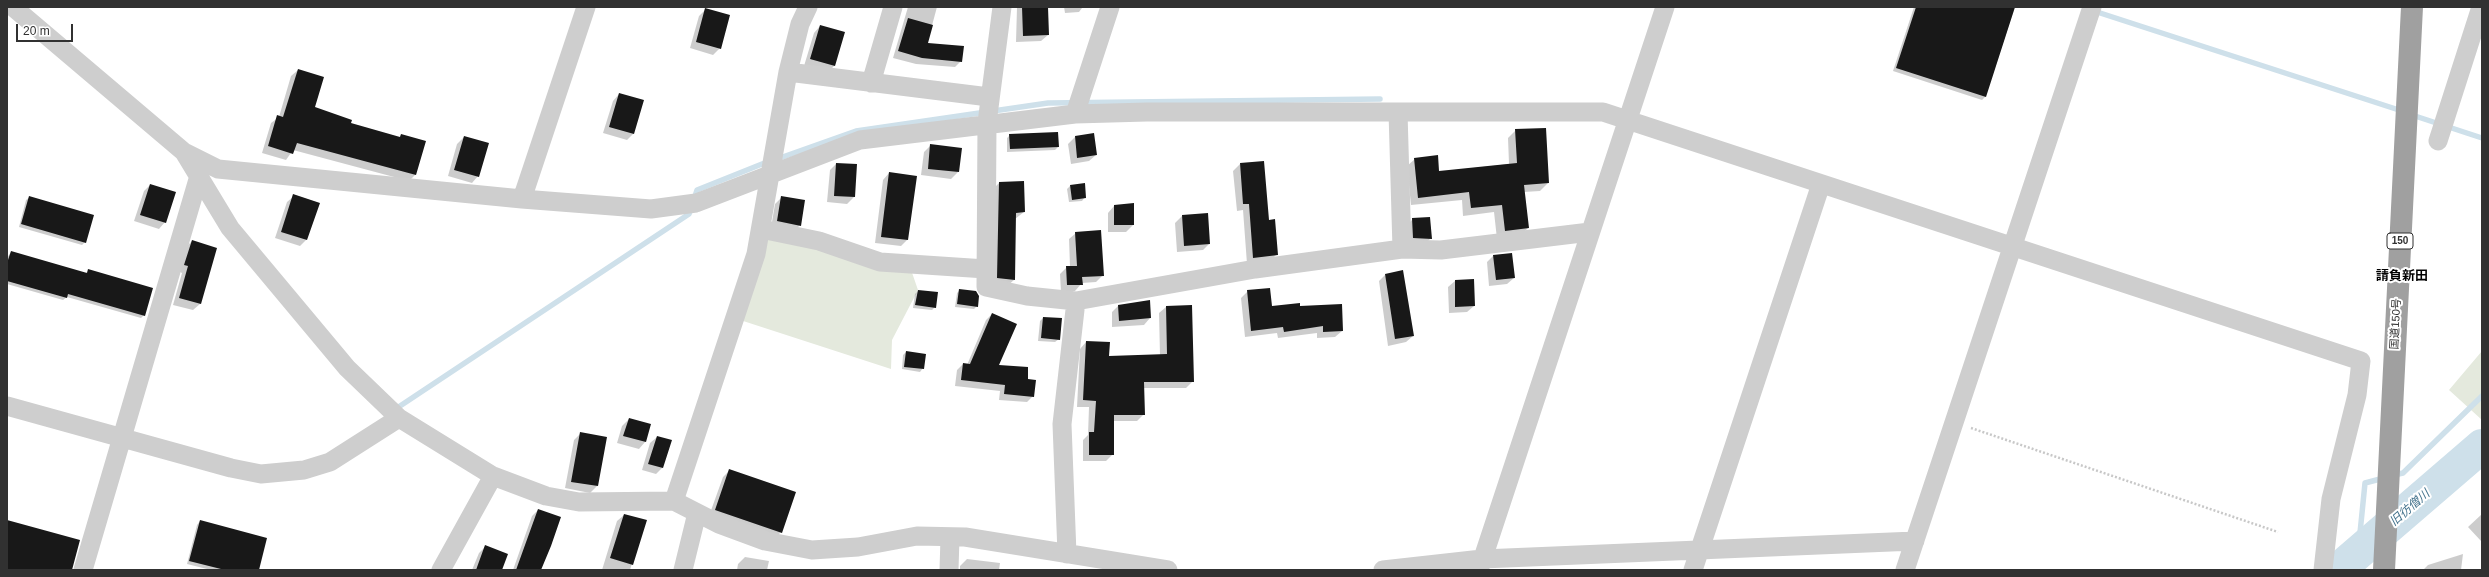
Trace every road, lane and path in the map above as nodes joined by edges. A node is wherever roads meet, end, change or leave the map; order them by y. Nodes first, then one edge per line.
1 (13, 7) edge
2 (586, 7) edge
3 (807, 7) edge
4 (893, 7) edge
5 (1002, 7) edge
6 (1110, 7) edge
7 (1665, 7) edge
8 (2092, 7) edge
9 (2412, 7) edge
10 (2481, 7) edge
11 (788, 72) junction
12 (871, 83) junction
13 (989, 97) junction
14 (1398, 112) junction
15 (1075, 114) junction
16 (1627, 119) junction
17 (987, 124) junction
18 (2438, 141) dead end
19 (184, 152) junction
20 (772, 174) junction
21 (198, 176) junction
22 (1821, 184) junction
23 (522, 199) junction
24 (761, 229) junction
25 (1590, 232) junction
26 (2012, 246) junction
27 (1402, 249) junction
28 (986, 269) junction
29 (1076, 301) junction
30 (7, 406) edge
31 (399, 418) junction
32 (1954, 422) junction
33 (122, 438) junction
34 (493, 476) junction
35 (674, 501) junction
36 (697, 513) junction
37 (2278, 532) dead end
38 (950, 537) junction
39 (1915, 541) junction
40 (1700, 549) junction
41 (1067, 554) junction
42 (2324, 561) edge
43 (1480, 565) edge
44 (2384, 569) edge
45 (83, 570) edge
46 (442, 570) edge
47 (683, 570) edge
48 (949, 570) edge
49 (1168, 570) edge
50 (1383, 570) edge
51 (1693, 570) edge
52 (1905, 570) edge

1 - 19 street
2 - 23 street
3 - 11 street
4 - 12 street
5 - 13 street
6 - 15 street
7 - 16 street
8 - 26 street
9 - 44 highway, 国道150号 / 150
10 - 18 street
11 - 12 street
11 - 20 street
12 - 13 street
13 - 17 street
14 - 15 street
14 - 16 street
14 - 27 street
15 - 17 street
16 - 22 street
16 - 25 street
17 - 20 street
17 - 28 street
19 - 21 street
19 - 23 street
20 - 23 street
20 - 24 street
21 - 31 street
21 - 33 street
22 - 26 street
22 - 40 street
24 - 28 street
24 - 35 street
25 - 27 street
25 - 43 street
26 - 32 street
26 - 42 street
27 - 29 street
28 - 29 street
29 - 41 street
30 - 33 street
31 - 33 street
31 - 34 street
32 - 37 path
32 - 39 street
33 - 45 street
34 - 35 street
34 - 46 street
35 - 36 street
36 - 38 street
36 - 47 street
38 - 41 street
38 - 48 street
39 - 40 street
39 - 52 street
40 - 43 street
40 - 51 street
41 - 49 street
43 - 50 street

